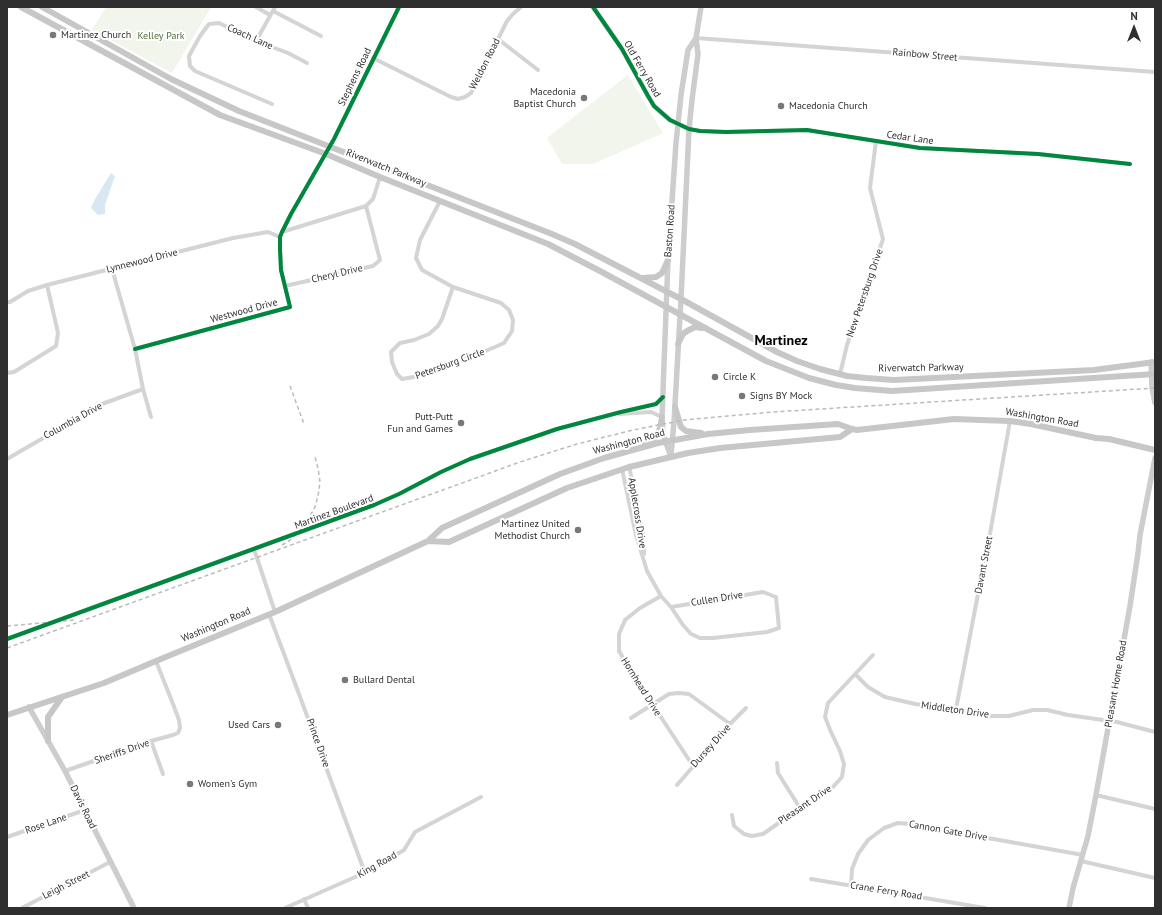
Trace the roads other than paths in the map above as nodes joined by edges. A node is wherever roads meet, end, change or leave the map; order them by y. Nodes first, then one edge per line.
1 (21, 7) edge
2 (42, 7) edge
3 (256, 7) edge
4 (521, 7) edge
5 (592, 7) edge
6 (701, 7) edge
7 (398, 8) edge
8 (274, 9) edge
9 (270, 16) junction
10 (321, 36) dead end
11 (696, 38) junction
12 (498, 39) junction
13 (256, 41) junction
14 (373, 58) junction
15 (307, 63) dead end
16 (538, 70) dead end
17 (1155, 72) edge
18 (272, 104) dead end
19 (678, 124) junction
20 (689, 129) junction
21 (876, 141) junction
22 (330, 146) junction
23 (326, 154) junction
24 (1130, 164) dead end
25 (380, 177) junction
26 (440, 201) junction
27 (366, 206) junction
28 (282, 232) junction
29 (280, 237) junction
30 (668, 260) junction
31 (112, 269) junction
32 (640, 278) junction
33 (47, 285) junction
34 (285, 286) junction
35 (453, 287) junction
36 (668, 292) junction
37 (681, 299) junction
38 (7, 302) edge
39 (667, 308) junction
40 (680, 315) junction
41 (706, 328) junction
42 (678, 344) junction
43 (135, 349) junction
44 (781, 353) junction
45 (1153, 362) edge
46 (775, 365) junction
47 (7, 373) edge
48 (840, 374) junction
49 (1153, 375) edge
50 (143, 389) junction
51 (663, 397) junction
52 (1155, 402) edge
53 (675, 407) junction
54 (613, 414) junction
55 (151, 417) dead end
56 (662, 417) junction
57 (1010, 421) junction
58 (852, 429) junction
59 (708, 434) junction
60 (673, 440) junction
61 (666, 442) junction
62 (641, 447) junction
63 (1155, 450) edge
64 (671, 457) junction
65 (7, 458) edge
66 (1155, 458) edge
67 (629, 466) junction
68 (622, 469) junction
69 (428, 541) junction
70 (254, 549) junction
71 (644, 560) junction
72 (661, 596) junction
73 (671, 607) junction
74 (272, 613) junction
75 (767, 632) joint
76 (7, 639) edge
77 (873, 655) dead end
78 (156, 661) junction
79 (856, 675) junction
80 (62, 697) junction
81 (652, 704) junction
82 (29, 708) junction
83 (746, 708) dead end
84 (956, 709) junction
85 (7, 715) edge
86 (631, 718) dead end
87 (1109, 721) junction
88 (730, 724) junction
89 (1155, 732) edge
90 (48, 741) junction
91 (151, 742) junction
92 (777, 763) dead end
93 (693, 766) junction
94 (65, 771) junction
95 (163, 774) dead end
96 (677, 785) dead end
97 (1096, 795) junction
98 (481, 797) dead end
99 (800, 808) junction
100 (1155, 809) edge
101 (84, 810) junction
102 (732, 815) dead end
103 (7, 837) edge
104 (1082, 858) junction
105 (110, 862) junction
106 (365, 873) junction
107 (1155, 878) edge
108 (811, 879) dead end
109 (851, 886) junction
110 (304, 899) junction
111 (22, 908) edge
112 (134, 908) edge
113 (285, 908) edge
114 (308, 908) edge
115 (985, 908) edge
116 (1069, 908) edge

1 - 23 main road, Riverwatch Parkway
2 - 22 main road, Riverwatch Parkway
3 - 9 street
4 - 12 street, Weldon Road
5 - 19 street, Old Ferry Road
6 - 11 main road, Baston Road
7 - 14 street, Stephens Road
8 - 9 street
8 - 10 street
9 - 13 street
11 - 17 street, Rainbow Street
11 - 19 main road, Baston Road
11 - 20 main road
12 - 14 street, Weldon Road
12 - 16 street
13 - 15 street, Coach Lane
13 - 18 street, Coach Lane
14 - 22 street, Stephens Road
19 - 20 street, Old Ferry Road
19 - 30 main road, Baston Road
20 - 21 street, Cedar Lane
20 - 37 main road
21 - 24 street, Cedar Lane
21 - 48 street, New Petersburg Drive
22 - 23 street, Stephens Road
22 - 32 main road, Riverwatch Parkway
23 - 25 main road, Riverwatch Parkway
23 - 28 street, Westwood Drive
25 - 26 main road, Riverwatch Parkway
25 - 27 street
26 - 35 street, Petersburg Circle
26 - 39 main road, Riverwatch Parkway
27 - 28 street
27 - 34 street, Cheryl Drive
28 - 29 street, Westwood Drive
29 - 31 street, Lynnewood Drive
29 - 34 street, Westwood Drive
30 - 32 main road
30 - 36 main road, Baston Road
31 - 33 street, Lynnewood Drive
31 - 43 street
32 - 36 main road, Riverwatch Parkway
33 - 38 street, Lynnewood Drive
33 - 47 street
34 - 43 street, Westwood Drive
35 - 35 street, Petersburg Circle
36 - 37 main road, Riverwatch Parkway
36 - 39 main road, Baston Road
37 - 40 main road
37 - 44 main road, Riverwatch Parkway
39 - 40 main road, Riverwatch Parkway
39 - 51 main road, Baston Road
40 - 41 main road, Riverwatch Parkway
40 - 42 main road
41 - 42 main road
41 - 46 main road, Riverwatch Parkway
42 - 53 main road
43 - 50 street
44 - 46 main road
44 - 48 main road, Riverwatch Parkway
45 - 48 main road, Riverwatch Parkway
45 - 49 main road
46 - 49 main road, Riverwatch Parkway
49 - 52 main road
50 - 55 street
50 - 65 street, Columbia Drive
51 - 54 street, Martinez Boulevard
51 - 56 main road, Baston Road
53 - 59 main road
53 - 60 main road
54 - 56 street, Martinez Boulevard
54 - 70 street, Martinez Boulevard
56 - 61 main road, Baston Road
56 - 62 main road
57 - 58 main road, Washington Road
57 - 63 main road, Washington Road
57 - 84 street, Davant Street
58 - 59 main road, Washington Road
58 - 64 main road, Washington Road
59 - 60 main road, Washington Road
60 - 61 main road, Washington Road
60 - 64 main road
61 - 62 main road, Washington Road
61 - 64 main road, Baston Road
62 - 69 main road, Washington Road
64 - 67 main road, Washington Road
66 - 87 main road, Pleasant Home Road
67 - 68 main road, Washington Road
67 - 71 street, Applecross Drive
68 - 69 main road, Washington Road
68 - 71 street, Applecross Drive
69 - 74 main road, Washington Road
70 - 74 street, Prince Drive
70 - 76 street, Martinez Boulevard
71 - 72 street, Applecross Drive
72 - 73 street, Applecross Drive
72 - 81 street, Hornhead Drive
73 - 75 street, Applecross Drive
73 - 75 street, Cullen Drive
74 - 78 main road, Washington Road
74 - 106 street, Prince Drive
77 - 79 street, Pleasant Drive
78 - 80 main road, Washington Road
78 - 91 street, Sheriffs Drive
79 - 84 street, Middleton Drive
79 - 99 street, Pleasant Drive
80 - 82 main road, Washington Road
80 - 90 main road
81 - 86 street
81 - 88 street
81 - 93 street, Hornhead Drive
82 - 85 main road, Washington Road
82 - 90 main road, Davis Road
83 - 88 street, Dursey Drive
84 - 87 street, Middleton Drive
87 - 89 street
87 - 97 main road, Pleasant Home Road
88 - 93 street, Dursey Drive
90 - 94 main road, Davis Road
91 - 94 street, Sheriffs Drive
91 - 95 street
92 - 99 street
93 - 96 street, Dursey Drive
94 - 101 main road, Davis Road
97 - 100 street
97 - 104 main road, Pleasant Home Road
98 - 106 street, King Road
99 - 102 street, Pleasant Drive
101 - 103 street, Rose Lane
101 - 105 main road, Davis Road
104 - 107 street, Cannon Gate Drive
104 - 109 street, Cannon Gate Drive
104 - 116 main road, Pleasant Home Road
105 - 111 street, Leigh Street
105 - 112 main road, Davis Road
106 - 110 street, King Road
108 - 109 street, Crane Ferry Road
109 - 115 street, Crane Ferry Road
110 - 113 street, King Road
110 - 114 street

